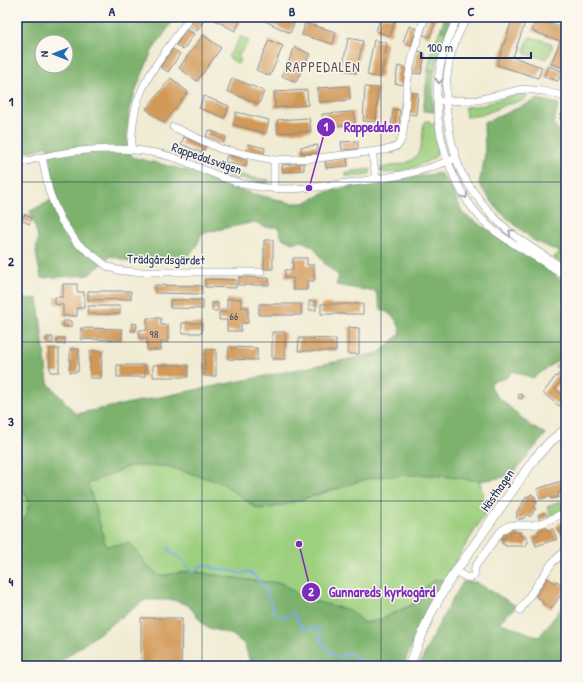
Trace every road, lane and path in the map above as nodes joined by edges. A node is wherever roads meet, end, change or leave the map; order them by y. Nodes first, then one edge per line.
1 (190, 17) edge
2 (426, 17) edge
3 (458, 17) edge
4 (468, 17) edge
5 (566, 97) edge
6 (437, 101) junction
7 (446, 101) junction
8 (173, 127) dead end
9 (131, 150) junction
10 (372, 151) junction
11 (42, 157) junction
12 (456, 158) junction
13 (274, 160) junction
14 (448, 161) junction
15 (17, 164) edge
16 (376, 179) junction
17 (274, 189) junction
18 (566, 270) edge
19 (261, 272) dead end
20 (566, 277) edge
21 (563, 431) edge
22 (566, 442) edge
23 (566, 512) edge
24 (566, 550) edge
25 (456, 571) junction
26 (520, 610) dead end
27 (409, 666) edge

1 - 9 street
2 - 10 street, Rappedalsvägen
3 -> 6 street
4 - 7 street
5 - 7 street
6 - 7 street
6 - 14 street
7 - 12 street
8 - 13 street, Rappedalsvägen
9 - 11 street, Rappedalsvägen
9 - 17 street, Rappedalsvägen
10 - 13 street, Rappedalsvägen
10 - 16 street
11 - 15 street, Rappedalsvägen
11 - 19 street, Trädgårdsgärdet
12 - 14 street, Rappedalsvägen
18 -> 12 street
13 - 17 street
14 - 16 street, Rappedalsvägen
14 -> 20 street
16 - 17 street, Rappedalsvägen
21 - 22 street
21 - 25 street, Hästhagen
23 - 25 street
24 - 26 street
25 - 27 street, Hästhagen

